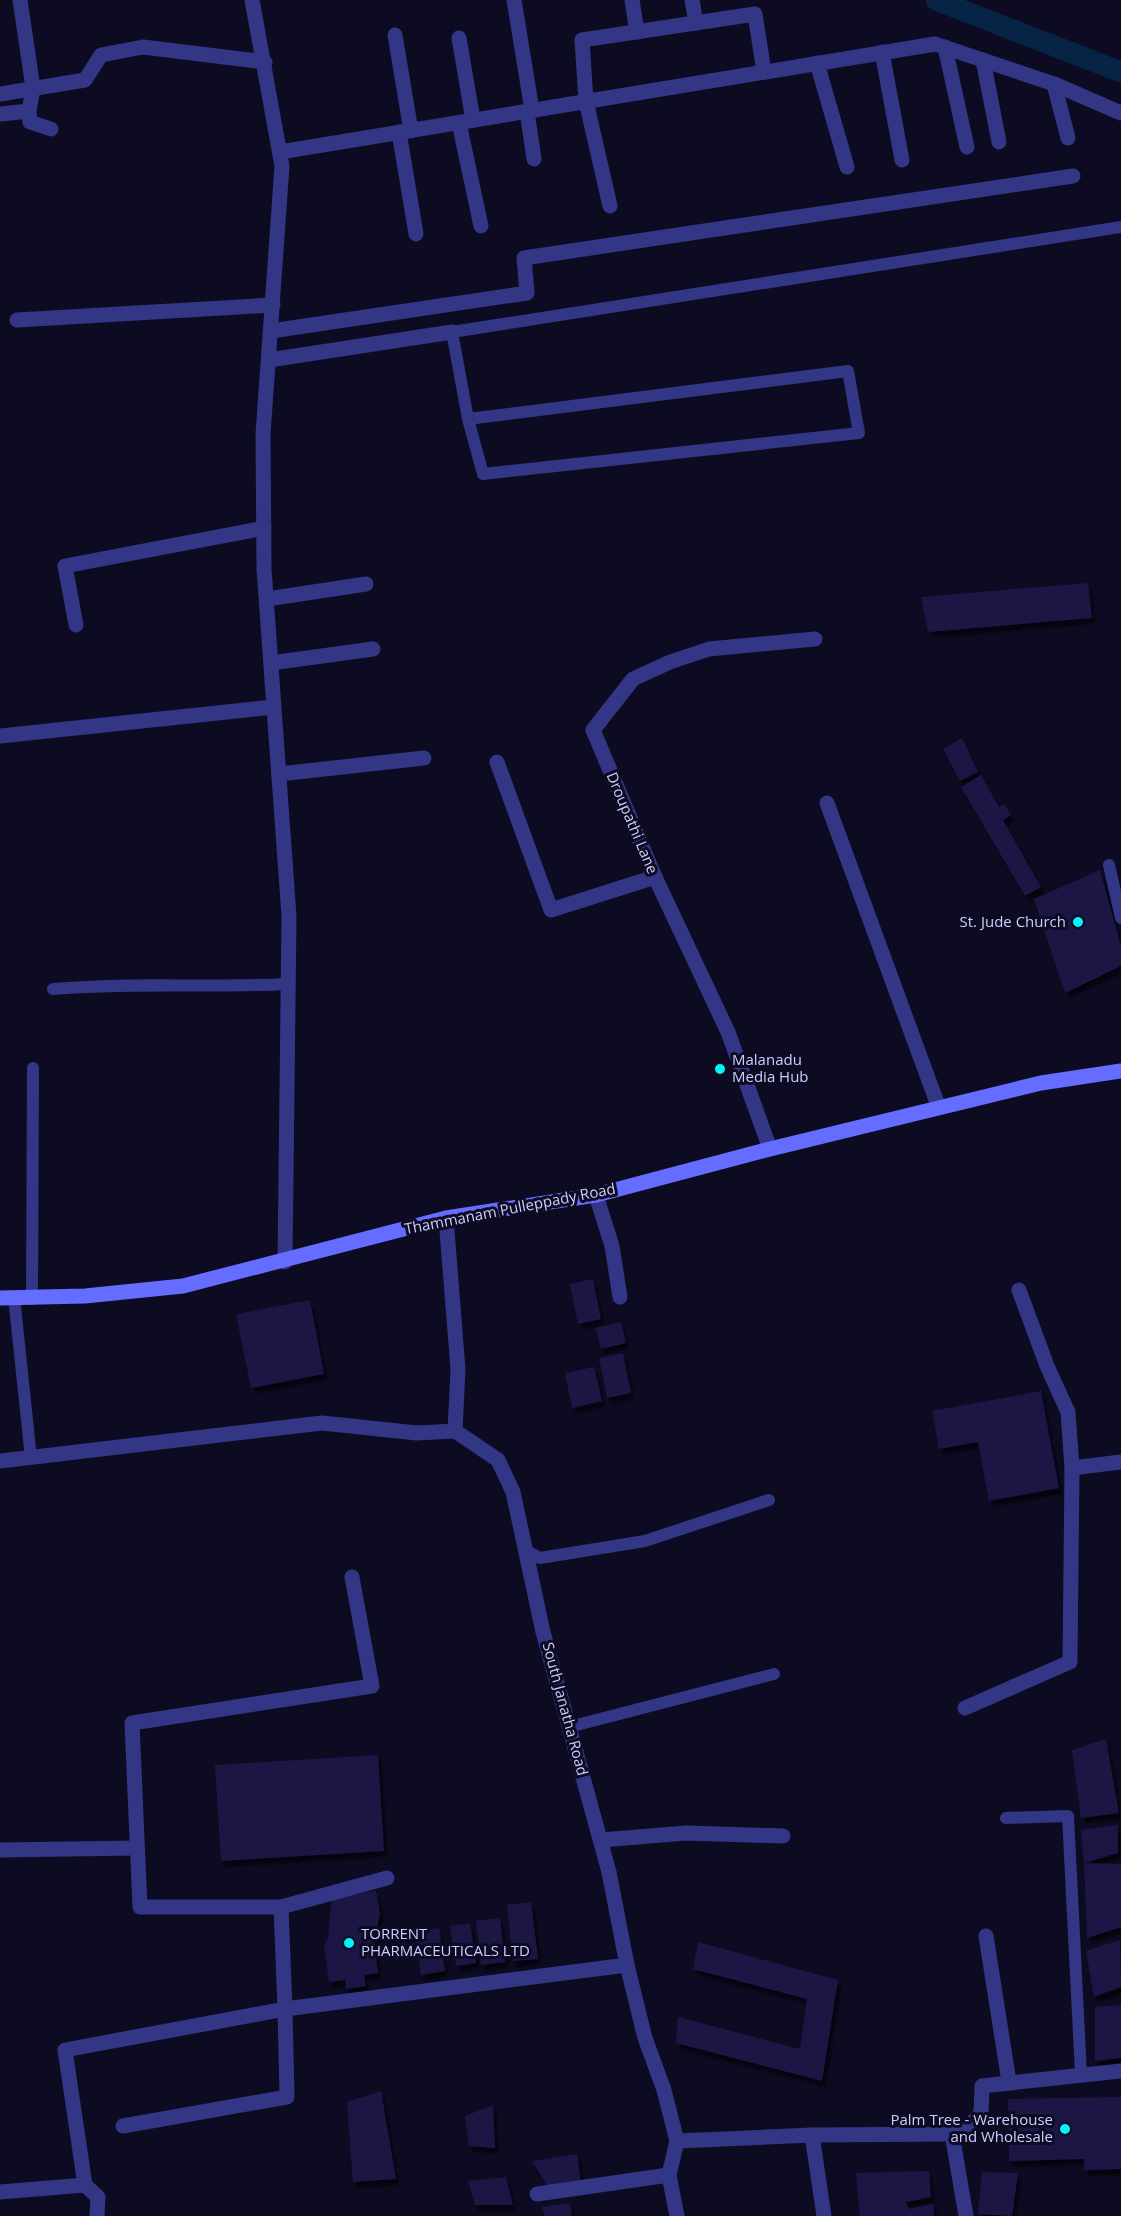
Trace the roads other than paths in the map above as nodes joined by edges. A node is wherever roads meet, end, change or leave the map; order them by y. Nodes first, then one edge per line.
1 (20, 0) edge
2 (252, 0) edge
3 (514, 0) edge
4 (632, 0) edge
5 (692, 0) edge
6 (754, 7) edge
7 (696, 23) junction
8 (637, 32) junction
9 (395, 35) dead end
10 (459, 38) dead end
11 (945, 47) junction
12 (882, 52) junction
13 (983, 60) junction
14 (265, 62) junction
15 (817, 63) junction
16 (764, 72) junction
17 (1054, 84) junction
18 (33, 88) junction
19 (0, 94) edge
20 (586, 102) junction
21 (29, 111) junction
22 (529, 111) junction
23 (1121, 113) edge
24 (1, 114) edge
25 (466, 121) junction
26 (51, 129) dead end
27 (405, 132) junction
28 (1068, 138) dead end
29 (999, 142) dead end
30 (967, 147) dead end
31 (280, 152) junction
32 (534, 159) dead end
33 (902, 160) dead end
34 (847, 167) dead end
35 (1073, 176) dead end
36 (610, 206) dead end
37 (481, 226) dead end
38 (1121, 227) edge
39 (416, 234) dead end
40 (273, 305) junction
41 (17, 320) dead end
42 (271, 331) junction
43 (452, 332) junction
44 (269, 360) junction
45 (468, 418) junction
46 (264, 528) junction
47 (366, 584) dead end
48 (267, 599) junction
49 (76, 625) dead end
50 (815, 639) dead end
51 (373, 649) dead end
52 (271, 663) junction
53 (274, 707) junction
54 (0, 736) edge
55 (424, 758) dead end
56 (497, 762) dead end
57 (279, 774) junction
58 (827, 803) dead end
59 (1109, 865) dead end
60 (655, 877) junction
61 (1121, 918) edge
62 (288, 984) junction
63 (53, 989) dead end
64 (33, 1068) dead end
65 (1121, 1071) edge
66 (939, 1108) junction
67 (770, 1149) junction
68 (596, 1195) junction
69 (446, 1218) junction
70 (285, 1262) junction
71 (1019, 1290) dead end
72 (620, 1297) dead end
73 (7, 1298) edge
74 (32, 1299) junction
75 (455, 1431) junction
76 (31, 1458) junction
77 (0, 1461) edge
78 (1121, 1462) edge
79 (1072, 1468) junction
80 (769, 1500) dead end
81 (527, 1551) junction
82 (352, 1577) dead end
83 (774, 1674) dead end
84 (965, 1708) dead end
85 (569, 1726) junction
86 (1006, 1818) dead end
87 (783, 1836) dead end
88 (601, 1840) junction
89 (137, 1848) junction
90 (0, 1850) edge
91 (387, 1878) dead end
92 (281, 1907) junction
93 (986, 1936) dead end
94 (627, 1965) junction
95 (285, 2009) junction
96 (1121, 2071) edge
97 (1081, 2074) junction
98 (1009, 2082) junction
99 (123, 2126) dead end
100 (812, 2134) junction
101 (952, 2134) junction
102 (677, 2141) junction
103 (669, 2175) junction
104 (85, 2185) junction
105 (0, 2192) edge
106 (537, 2194) dead end
107 (97, 2216) edge
108 (677, 2216) edge
109 (824, 2216) edge
110 (966, 2216) edge

1 - 18 street
2 - 14 street
3 - 22 street
4 - 8 street
5 - 7 street
6 - 7 street
6 - 16 street
7 - 8 street
8 - 20 street
9 - 27 street
10 - 25 street
11 - 12 street
11 - 13 street
11 - 30 street
12 - 15 street
12 - 33 street
13 - 17 street
13 - 29 street
14 - 18 street
14 - 31 street
15 - 16 street
15 - 34 street
16 - 20 street
17 - 23 street
17 - 28 street
18 - 19 street
18 - 21 street
20 - 22 street
20 - 36 street
21 - 24 street
21 - 26 street
22 - 25 street
22 - 32 street
25 - 27 street
25 - 37 street
27 - 31 street
27 - 39 street
31 - 40 street
35 - 42 street
38 - 43 lane
40 - 41 street
40 - 42 street
42 - 44 street
43 - 44 street
43 - 45 lane
44 - 46 street
45 - 45 lane
46 - 48 street
46 - 49 street
47 - 48 street
48 - 52 street
50 - 60 street, Droupathi Lane
51 - 52 street
52 - 53 street
53 - 54 street
53 - 57 street
55 - 57 street
56 - 60 street
57 - 62 street
58 - 66 street
59 - 61 lane
60 - 67 street, Droupathi Lane
62 - 63 lane
62 - 70 street
64 - 74 lane
65 - 66 main road, Thammanam Pulleppady Road
66 - 67 main road, Thammanam Pulleppady Road
67 - 68 main road, Thammanam Pulleppady Road
68 - 69 main road, Thammanam Pulleppady Road
68 - 72 street
69 - 70 main road, Thammanam Pulleppady Road
69 - 75 street
70 - 74 main road, Thammanam Pulleppady Road
71 - 79 street
73 - 74 main road, Thammanam Pulleppady Road
73 - 76 lane
75 - 76 street
75 - 81 street, South Janatha Road
76 - 77 street
78 - 79 street
79 - 84 street
80 - 81 lane
81 - 85 street, South Janatha Road
82 - 89 street
83 - 85 lane
85 - 88 street, South Janatha Road
86 - 97 lane
87 - 88 street
88 - 94 street, South Janatha Road
89 - 90 street
89 - 92 street
91 - 92 street
92 - 95 street
93 - 98 street
94 - 95 street
94 - 102 street, South Janatha Road
95 - 99 street
95 - 104 street
96 - 97 street
97 - 98 street
98 - 101 street
100 - 101 street
100 - 102 street
100 - 109 street
101 - 110 street
102 - 103 street, South Janatha Road
103 - 106 street
103 - 108 street, South Janatha Road
104 - 105 street
104 - 107 street

